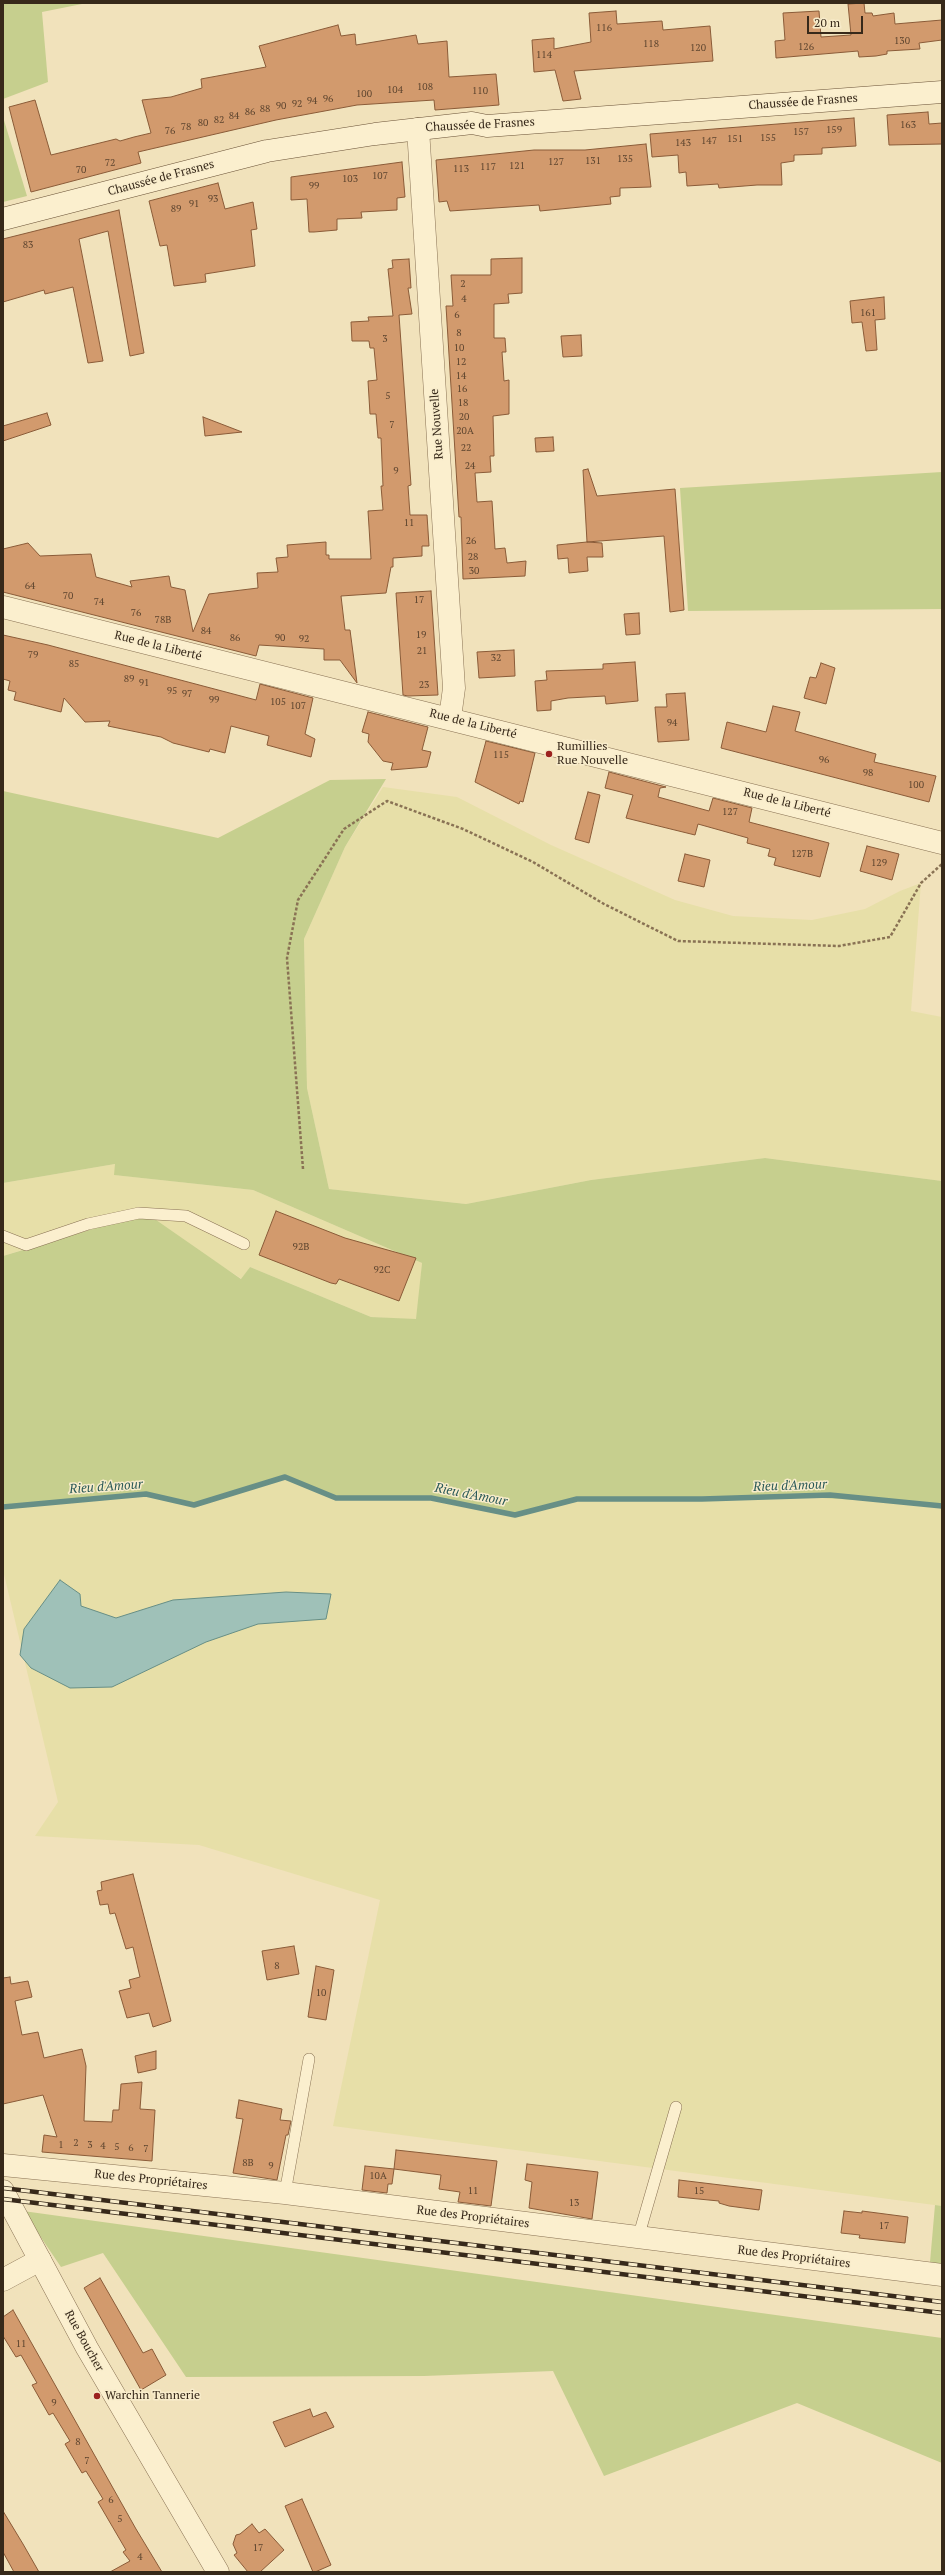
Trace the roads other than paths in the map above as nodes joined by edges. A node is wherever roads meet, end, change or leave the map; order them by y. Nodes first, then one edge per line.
1 (942, 92) edge
2 (418, 129) junction
3 (3, 220) edge
4 (3, 607) edge
5 (450, 718) junction
6 (942, 843) edge
7 (3, 1236) edge
8 (244, 1244) dead end
9 (309, 2059) dead end
10 (676, 2107) dead end
11 (3, 2165) edge
12 (3, 2191) edge
13 (285, 2193) junction
14 (638, 2238) junction
15 (40, 2260) junction
16 (942, 2275) edge
17 (3, 2280) edge
18 (218, 2572) edge

1 - 2 street, Chaussée de Frasnes
2 - 3 street, Chaussée de Frasnes
2 - 5 street, Rue Nouvelle
4 - 5 street, Rue de la Liberté
5 - 6 street, Rue de la Liberté
7 - 8 lane
9 - 13 lane
10 - 14 lane
11 - 13 street, Rue des Propriétaires
12 - 15 street, Rue Boucher
13 - 14 street, Rue des Propriétaires
14 - 16 street, Rue des Propriétaires
15 - 17 street
15 - 18 street, Rue Boucher

